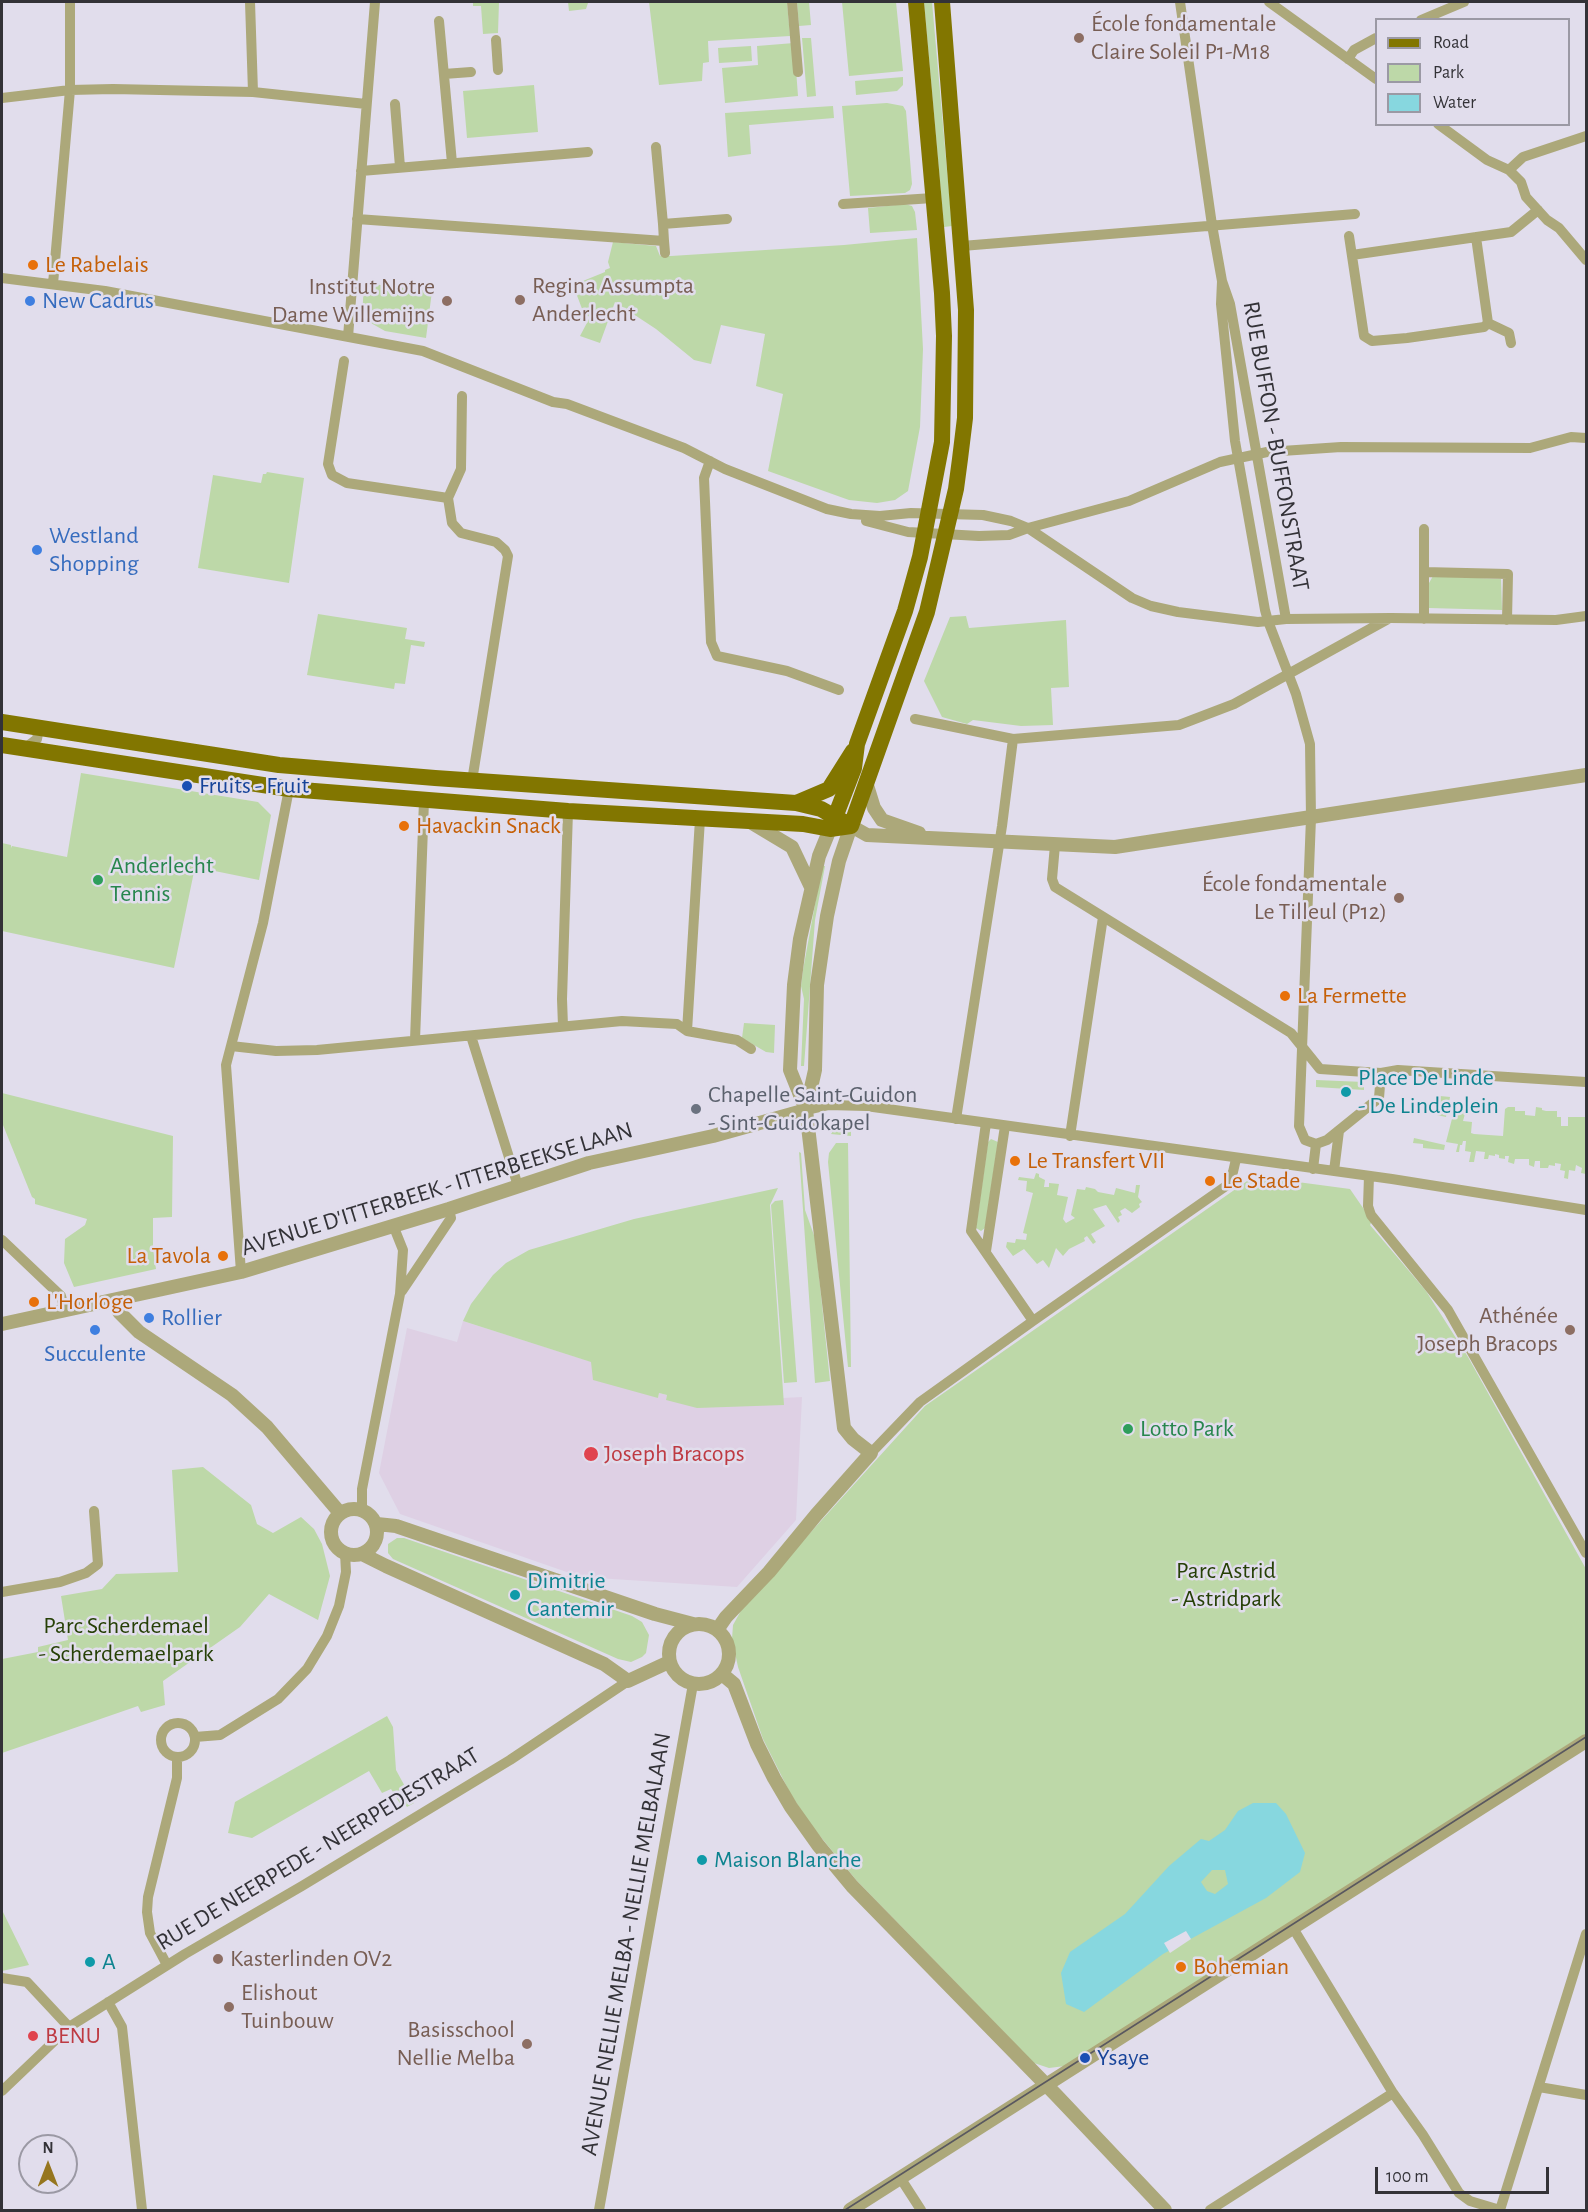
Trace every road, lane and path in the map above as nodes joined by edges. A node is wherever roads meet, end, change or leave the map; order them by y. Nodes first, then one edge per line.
1 (70, 2) edge
2 (250, 2) edge
3 (375, 2) edge
4 (792, 2) edge
5 (916, 2) edge
6 (942, 2) edge
7 (1180, 2) edge
8 (1269, 2) edge
9 (1464, 2) edge
10 (1426, 18) edge
11 (439, 21) dead end
12 (1375, 39) edge
13 (496, 40) dead end
14 (1348, 59) junction
15 (498, 70) dead end
16 (471, 72) dead end
17 (798, 72) dead end
18 (444, 74) junction
19 (1375, 78) edge
20 (70, 90) junction
21 (253, 92) junction
22 (2, 98) edge
23 (366, 104) junction
24 (395, 104) dead end
25 (1441, 126) edge
26 (1587, 136) edge
27 (656, 147) dead end
28 (588, 152) dead end
29 (452, 163) junction
30 (400, 167) junction
31 (1509, 170) junction
32 (361, 171) junction
33 (933, 198) junction
34 (843, 204) dead end
35 (1538, 210) junction
36 (1355, 214) dead end
37 (357, 219) junction
38 (727, 219) dead end
39 (663, 224) junction
40 (1212, 225) junction
41 (1349, 236) dead end
42 (1476, 237) junction
43 (962, 246) junction
44 (1352, 255) junction
45 (1587, 260) edge
46 (2, 278) edge
47 (1222, 281) junction
48 (53, 284) junction
49 (1488, 323) junction
50 (348, 337) junction
51 (1511, 343) dead end
52 (344, 361) dead end
53 (462, 396) dead end
54 (1587, 438) edge
55 (1257, 454) junction
56 (1238, 458) junction
57 (710, 460) junction
58 (448, 498) junction
59 (851, 514) junction
60 (929, 514) junction
61 (951, 514) junction
62 (1028, 528) junction
63 (1424, 529) dead end
64 (925, 533) junction
65 (946, 534) junction
66 (1424, 572) junction
67 (1587, 616) edge
68 (1391, 618) junction
69 (1286, 619) junction
70 (1424, 619) junction
71 (1507, 620) junction
72 (1268, 621) junction
73 (1288, 674) junction
74 (839, 690) dead end
75 (915, 719) dead end
76 (2, 722) edge
77 (39, 728) junction
78 (1013, 739) junction
79 (2, 744) edge
80 (858, 744) junction
81 (25, 748) junction
82 (1587, 775) edge
83 (435, 778) junction
84 (471, 781) junction
85 (866, 782) junction
86 (289, 789) junction
87 (424, 801) junction
88 (796, 803) junction
89 (568, 810) junction
90 (1311, 818) junction
91 (699, 819) junction
92 (752, 822) junction
93 (833, 823) junction
94 (851, 826) junction
95 (932, 838) junction
96 (999, 842) junction
97 (1055, 846) junction
98 (811, 887) junction
99 (1103, 917) junction
100 (563, 1026) junction
101 (687, 1031) junction
102 (471, 1036) junction
103 (415, 1040) junction
104 (231, 1046) junction
105 (1302, 1048) junction
106 (751, 1049) dead end
107 (1380, 1073) junction
108 (1587, 1082) edge
109 (806, 1110) junction
110 (956, 1119) junction
111 (986, 1123) junction
112 (1005, 1126) junction
113 (1339, 1131) junction
114 (1070, 1136) junction
115 (1316, 1144) junction
116 (1236, 1159) junction
117 (1313, 1169) junction
118 (1334, 1171) junction
119 (1369, 1176) junction
120 (518, 1186) junction
121 (449, 1209) junction
122 (1587, 1210) edge
123 (393, 1225) junction
124 (2, 1240) edge
125 (986, 1251) junction
126 (242, 1272) junction
127 (400, 1294) junction
128 (117, 1300) junction
129 (65, 1311) junction
130 (1033, 1321) junction
131 (2, 1324) edge
132 (871, 1454) junction
133 (362, 1509) junction
134 (94, 1511) dead end
135 (340, 1513) junction
136 (377, 1524) junction
137 (345, 1553) junction
138 (1587, 1553) edge
139 (363, 1554) junction
140 (2, 1592) edge
141 (693, 1624) junction
142 (717, 1630) junction
143 (669, 1662) junction
144 (722, 1674) junction
145 (628, 1680) junction
146 (693, 1684) junction
147 (195, 1737) junction
148 (1587, 1741) edge
149 (177, 1757) junction
150 (1293, 1928) junction
151 (1587, 1934) edge
152 (167, 1965) junction
153 (2, 1978) edge
154 (108, 2002) junction
155 (69, 2027) junction
156 (1046, 2085) junction
157 (1539, 2087) junction
158 (2, 2091) edge
159 (1394, 2093) junction
160 (1587, 2095) edge
161 (901, 2178) junction
162 (1500, 2210) edge
163 (142, 2211) edge
164 (599, 2211) edge
165 (850, 2211) edge
166 (921, 2211) edge
167 (1166, 2211) edge
168 (1210, 2211) edge

1 - 20 street
2 - 21 street
3 - 23 street
4 - 17 street
5 - 33 main road
6 - 43 main road
7 - 40 street, RUE BUFFON - BUFFONSTRAAT
8 - 14 street
9 - 10 street
11 - 18 street
12 - 14 street
13 - 15 street
14 - 19 street
16 - 18 street
18 - 29 street
20 - 21 street
20 - 22 street
20 - 48 street
21 - 23 street
23 - 32 street
24 - 30 street
25 - 31 street
26 - 31 street
27 - 39 street
28 - 29 street
29 - 30 street
30 - 32 street
31 - 35 street
32 - 37 street
33 - 34 street
33 - 60 main road
35 - 42 street
35 - 45 street
36 - 40 street
37 - 39 street
37 - 50 street
38 - 39 street
40 - 43 street
40 - 47 street, RUE BUFFON - BUFFONSTRAAT
41 - 44 street
42 - 44 street
42 - 49 street
43 - 61 main road
44 - 49 street
46 - 48 street
47 - 55 street, RUE BUFFON - BUFFONSTRAAT
47 - 56 street, RUE BUFFON - BUFFONSTRAAT
48 - 50 street
49 - 51 street
50 - 57 street
52 - 58 street
53 - 58 street
54 - 55 street
55 - 56 street
55 - 69 street, RUE BUFFON - BUFFONSTRAAT
56 - 62 street
56 - 72 street, RUE BUFFON - BUFFONSTRAAT
57 - 59 street
57 - 74 street
58 - 84 street
59 - 60 street
59 - 64 street
60 - 61 street
60 - 64 main road
61 - 62 street
61 - 65 main road
62 - 65 street
62 - 72 street
63 - 66 street
64 - 65 street
64 - 80 main road
65 - 85 main road
66 - 70 street
66 - 71 street
67 - 71 street
68 - 69 street
68 - 70 street
68 - 73 street
69 - 72 street
70 - 71 street
72 - 73 street, RUE BUFFON - BUFFONSTRAAT
73 - 78 street
73 - 90 street, RUE BUFFON - BUFFONSTRAAT
75 - 78 street
76 - 77 main road
77 - 81 street
77 - 83 main road
78 - 96 street
79 - 81 main road
80 - 88 main road
80 - 93 main road
81 - 86 main road
82 - 90 street
83 - 84 main road
83 - 86 main road
84 - 88 main road
85 - 94 main road
85 - 95 street
86 - 87 main road
86 - 104 street
87 - 89 main road
87 - 103 street
88 - 93 main road
89 - 91 main road
89 - 100 street
90 - 97 street
90 - 105 street, RUE BUFFON - BUFFONSTRAAT
91 - 92 main road
91 - 101 street
92 - 93 main road
92 - 98 street
93 - 94 main road
93 - 98 street
94 - 95 street
94 - 109 street
95 - 96 street
96 - 97 street
96 - 110 street
97 - 99 street
98 - 109 street
99 - 105 street
99 - 114 street
100 - 101 street
100 - 102 street
101 - 106 street
102 - 103 street
102 - 120 street
103 - 104 street
104 - 126 street
105 - 107 street
105 - 115 street
107 - 108 street
107 - 113 street
109 - 110 street, AVENUE D'ITTERBEEK - ITTERBEEKSE LAAN
109 - 120 street, AVENUE D'ITTERBEEK - ITTERBEEKSE LAAN
109 - 132 street
110 - 111 street, AVENUE D'ITTERBEEK - ITTERBEEKSE LAAN
111 - 112 street, AVENUE D'ITTERBEEK - ITTERBEEKSE LAAN
111 - 125 street
112 - 114 street, AVENUE D'ITTERBEEK - ITTERBEEKSE LAAN
112 - 125 street
113 - 115 street
113 - 118 street
114 - 116 street, AVENUE D'ITTERBEEK - ITTERBEEKSE LAAN
115 - 117 street
116 - 117 street, AVENUE D'ITTERBEEK - ITTERBEEKSE LAAN
116 - 130 street
117 - 118 street
118 - 119 street
119 - 122 street
119 - 138 street
120 - 121 street, AVENUE D'ITTERBEEK - ITTERBEEKSE LAAN
121 - 123 street, AVENUE D'ITTERBEEK - ITTERBEEKSE LAAN
121 - 127 street
123 - 126 street, AVENUE D'ITTERBEEK - ITTERBEEKSE LAAN
123 - 127 street
124 - 129 street
125 - 130 street
126 - 128 street, AVENUE D'ITTERBEEK - ITTERBEEKSE LAAN
127 - 133 street
128 - 129 street, AVENUE D'ITTERBEEK - ITTERBEEKSE LAAN
128 - 135 street
129 - 131 street, AVENUE D'ITTERBEEK - ITTERBEEKSE LAAN
130 - 132 street
132 - 142 street
133 - 135 street
133 - 136 street
134 - 140 street
135 - 137 street
136 - 139 street
136 - 141 street
137 - 139 street
137 - 147 street
139 - 145 street
141 - 142 street
141 - 143 street
142 - 144 street
143 - 145 street, RUE DE NEERPEDE - NEERPEDESTRAAT
143 - 146 street
144 - 146 street
144 - 156 street
145 - 152 street, RUE DE NEERPEDE - NEERPEDESTRAAT
146 - 164 street, AVENUE NELLIE MELBA - NELLIE MELBALAAN
147 - 149 street
147 - 149 street
148 - 150 street
149 - 152 street
150 - 156 street
150 - 159 street
151 - 157 street
152 - 154 street, RUE DE NEERPEDE - NEERPEDESTRAAT
153 - 155 street
154 - 155 street, RUE DE NEERPEDE - NEERPEDESTRAAT
154 - 163 street
155 - 158 street, RUE DE NEERPEDE - NEERPEDESTRAAT
156 - 161 street
156 - 167 street
157 - 160 street
157 - 162 street
159 - 162 street
159 - 168 street
161 - 165 street
161 - 166 street

